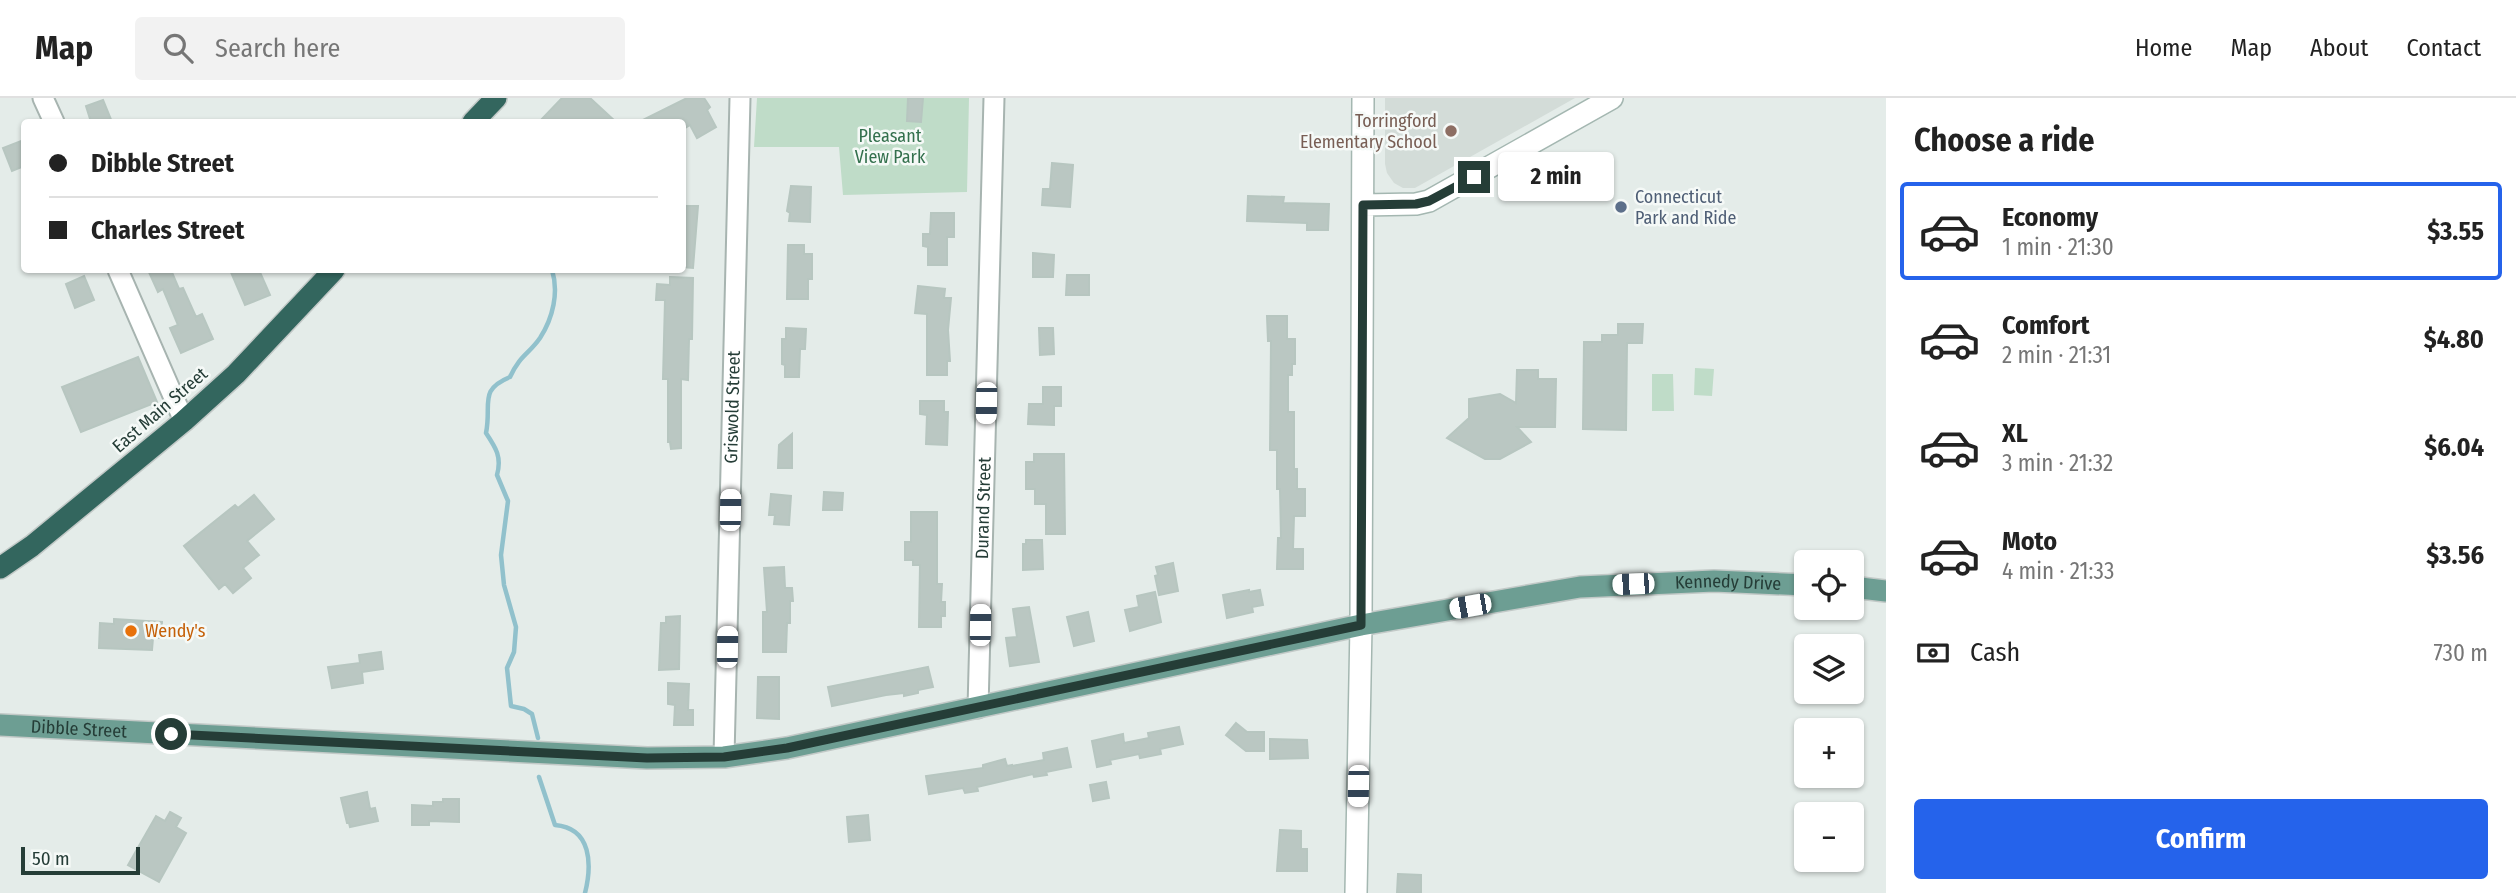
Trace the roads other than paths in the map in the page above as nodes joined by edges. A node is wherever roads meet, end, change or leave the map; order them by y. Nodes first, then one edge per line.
1 (44, 98) edge
2 (496, 98) edge
3 (740, 98) edge
4 (994, 98) edge
5 (1363, 98) edge
6 (1612, 98) edge
7 (53, 119) edge
8 (476, 119) edge
9 (1363, 205) junction
10 (119, 273) edge
11 (331, 273) edge
12 (184, 421) junction
13 (0, 568) edge
14 (1794, 584) edge
15 (1864, 588) edge
16 (1886, 591) edge
17 (1361, 625) junction
18 (978, 708) junction
19 (0, 725) edge
20 (724, 757) junction
21 (1356, 893) edge

1 - 7 street
2 - 8 highway
3 - 20 street, Griswold Street
4 - 18 street, Durand Street
5 - 9 street
6 - 9 street
9 - 17 street
10 - 12 street
11 - 12 highway, East Main Street
12 - 13 highway, East Main Street
14 - 17 main road, Kennedy Drive
15 - 16 main road
17 - 18 main road, Dibble Street
17 - 21 street
18 - 20 main road, Dibble Street
19 - 20 main road, Dibble Street

